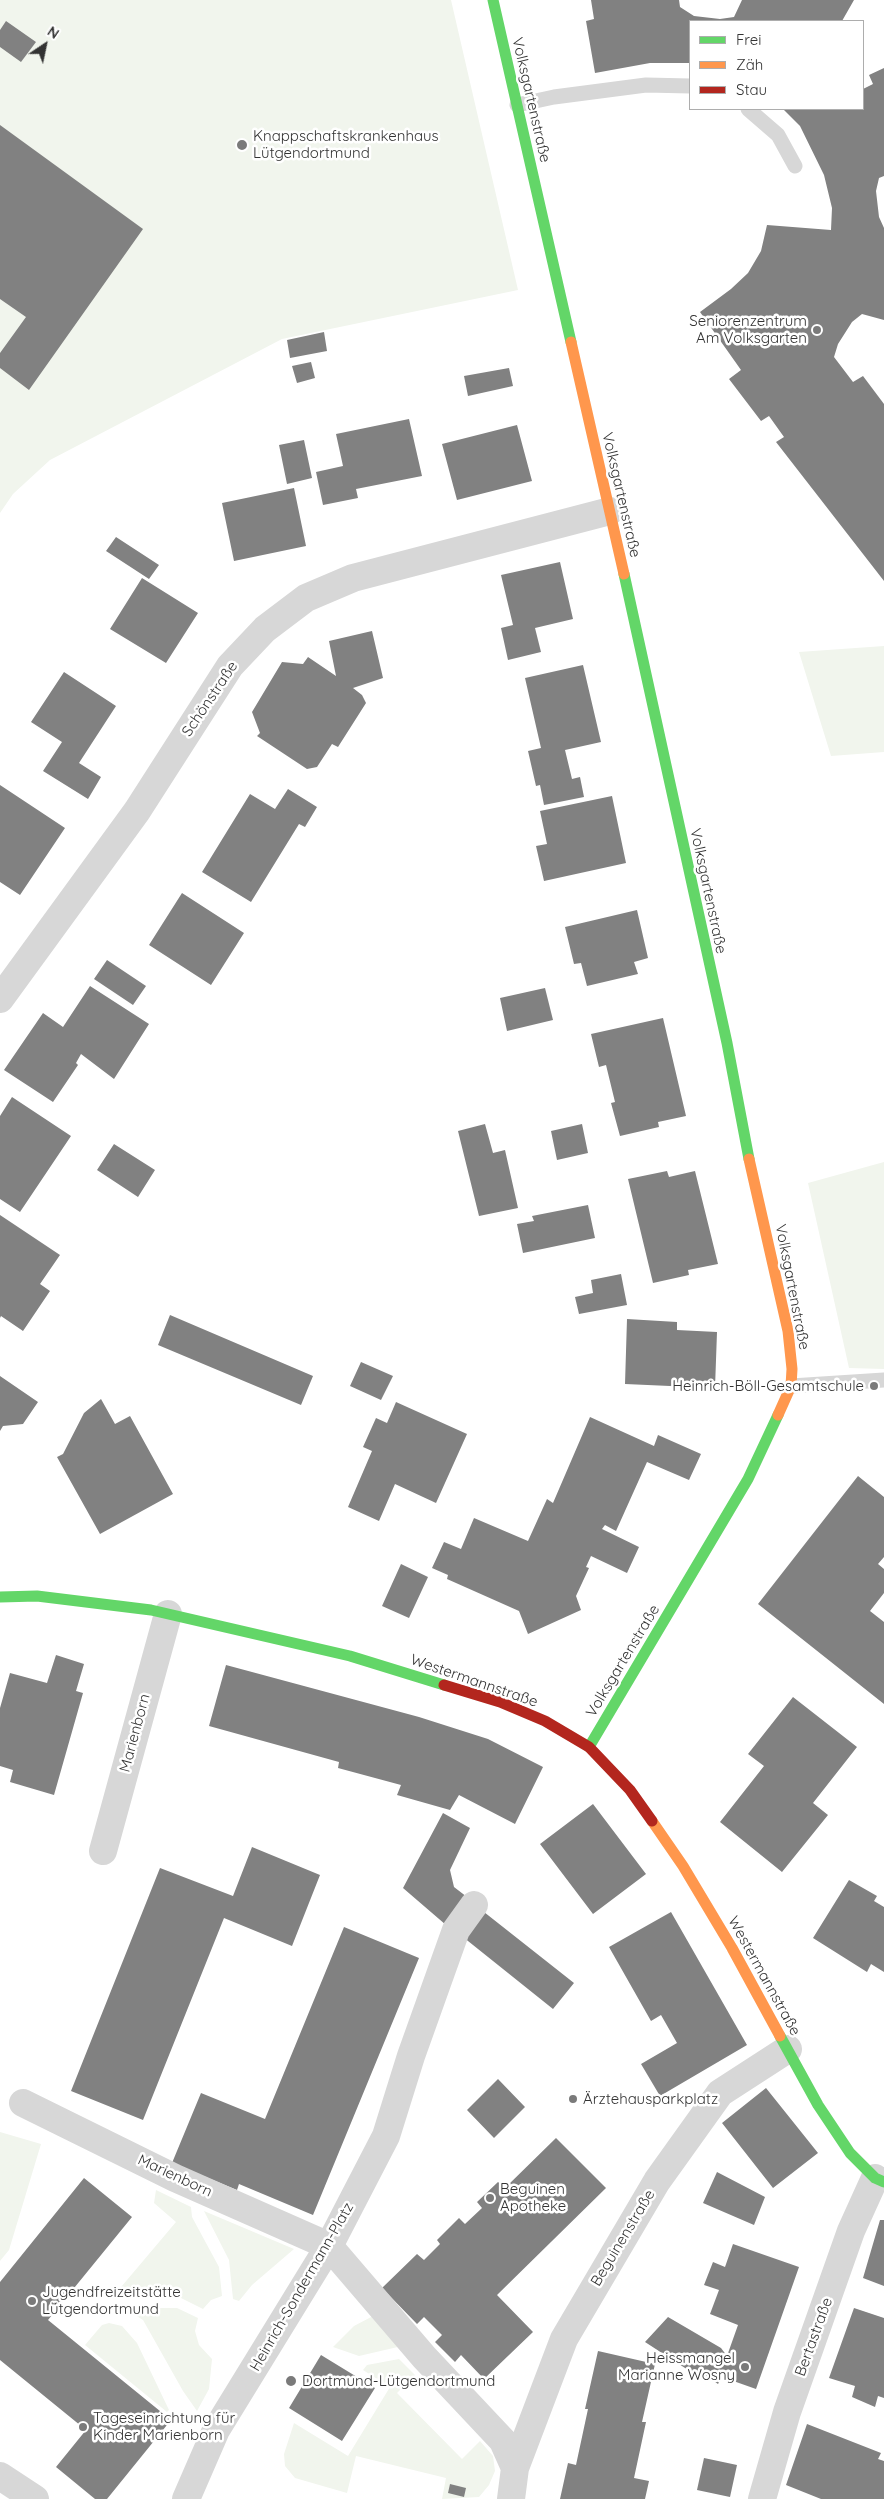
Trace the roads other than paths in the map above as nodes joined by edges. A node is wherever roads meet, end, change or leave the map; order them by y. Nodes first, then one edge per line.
1 (493, 0) edge
2 (689, 86) edge
3 (517, 105) junction
4 (749, 110) edge
5 (795, 166) dead end
6 (610, 510) junction
7 (0, 999) edge
8 (884, 1380) edge
9 (791, 1386) junction
10 (0, 1597) edge
11 (168, 1614) junction
12 (589, 1747) junction
13 (102, 1851) dead end
14 (474, 1905) dead end
15 (788, 2049) junction
16 (23, 2103) dead end
17 (880, 2180) edge
18 (329, 2246) junction
19 (515, 2468) junction
20 (0, 2476) edge
21 (35, 2499) edge
22 (186, 2499) edge
23 (511, 2499) edge
24 (762, 2499) edge

1 - 3 street, Volksgartenstraße
2 - 3 lane
3 - 6 street, Volksgartenstraße
4 - 5 lane
6 - 7 street, Schönstraße
6 - 9 street, Volksgartenstraße
8 - 9 lane
9 - 12 street, Volksgartenstraße
10 - 11 street, Westermannstraße
11 - 12 street, Westermannstraße
11 - 13 street, Marienborn
12 - 15 street, Westermannstraße
14 - 18 street, Heinrich-Sondermann-Platz
15 - 17 street, Westermannstraße
15 - 19 street, Beguinenstraße
16 - 18 street, Marienborn
17 - 24 street, Bertastraße
18 - 19 street
18 - 22 street, Heinrich-Sondermann-Platz
19 - 23 street, Beguinenstraße
20 - 21 street

